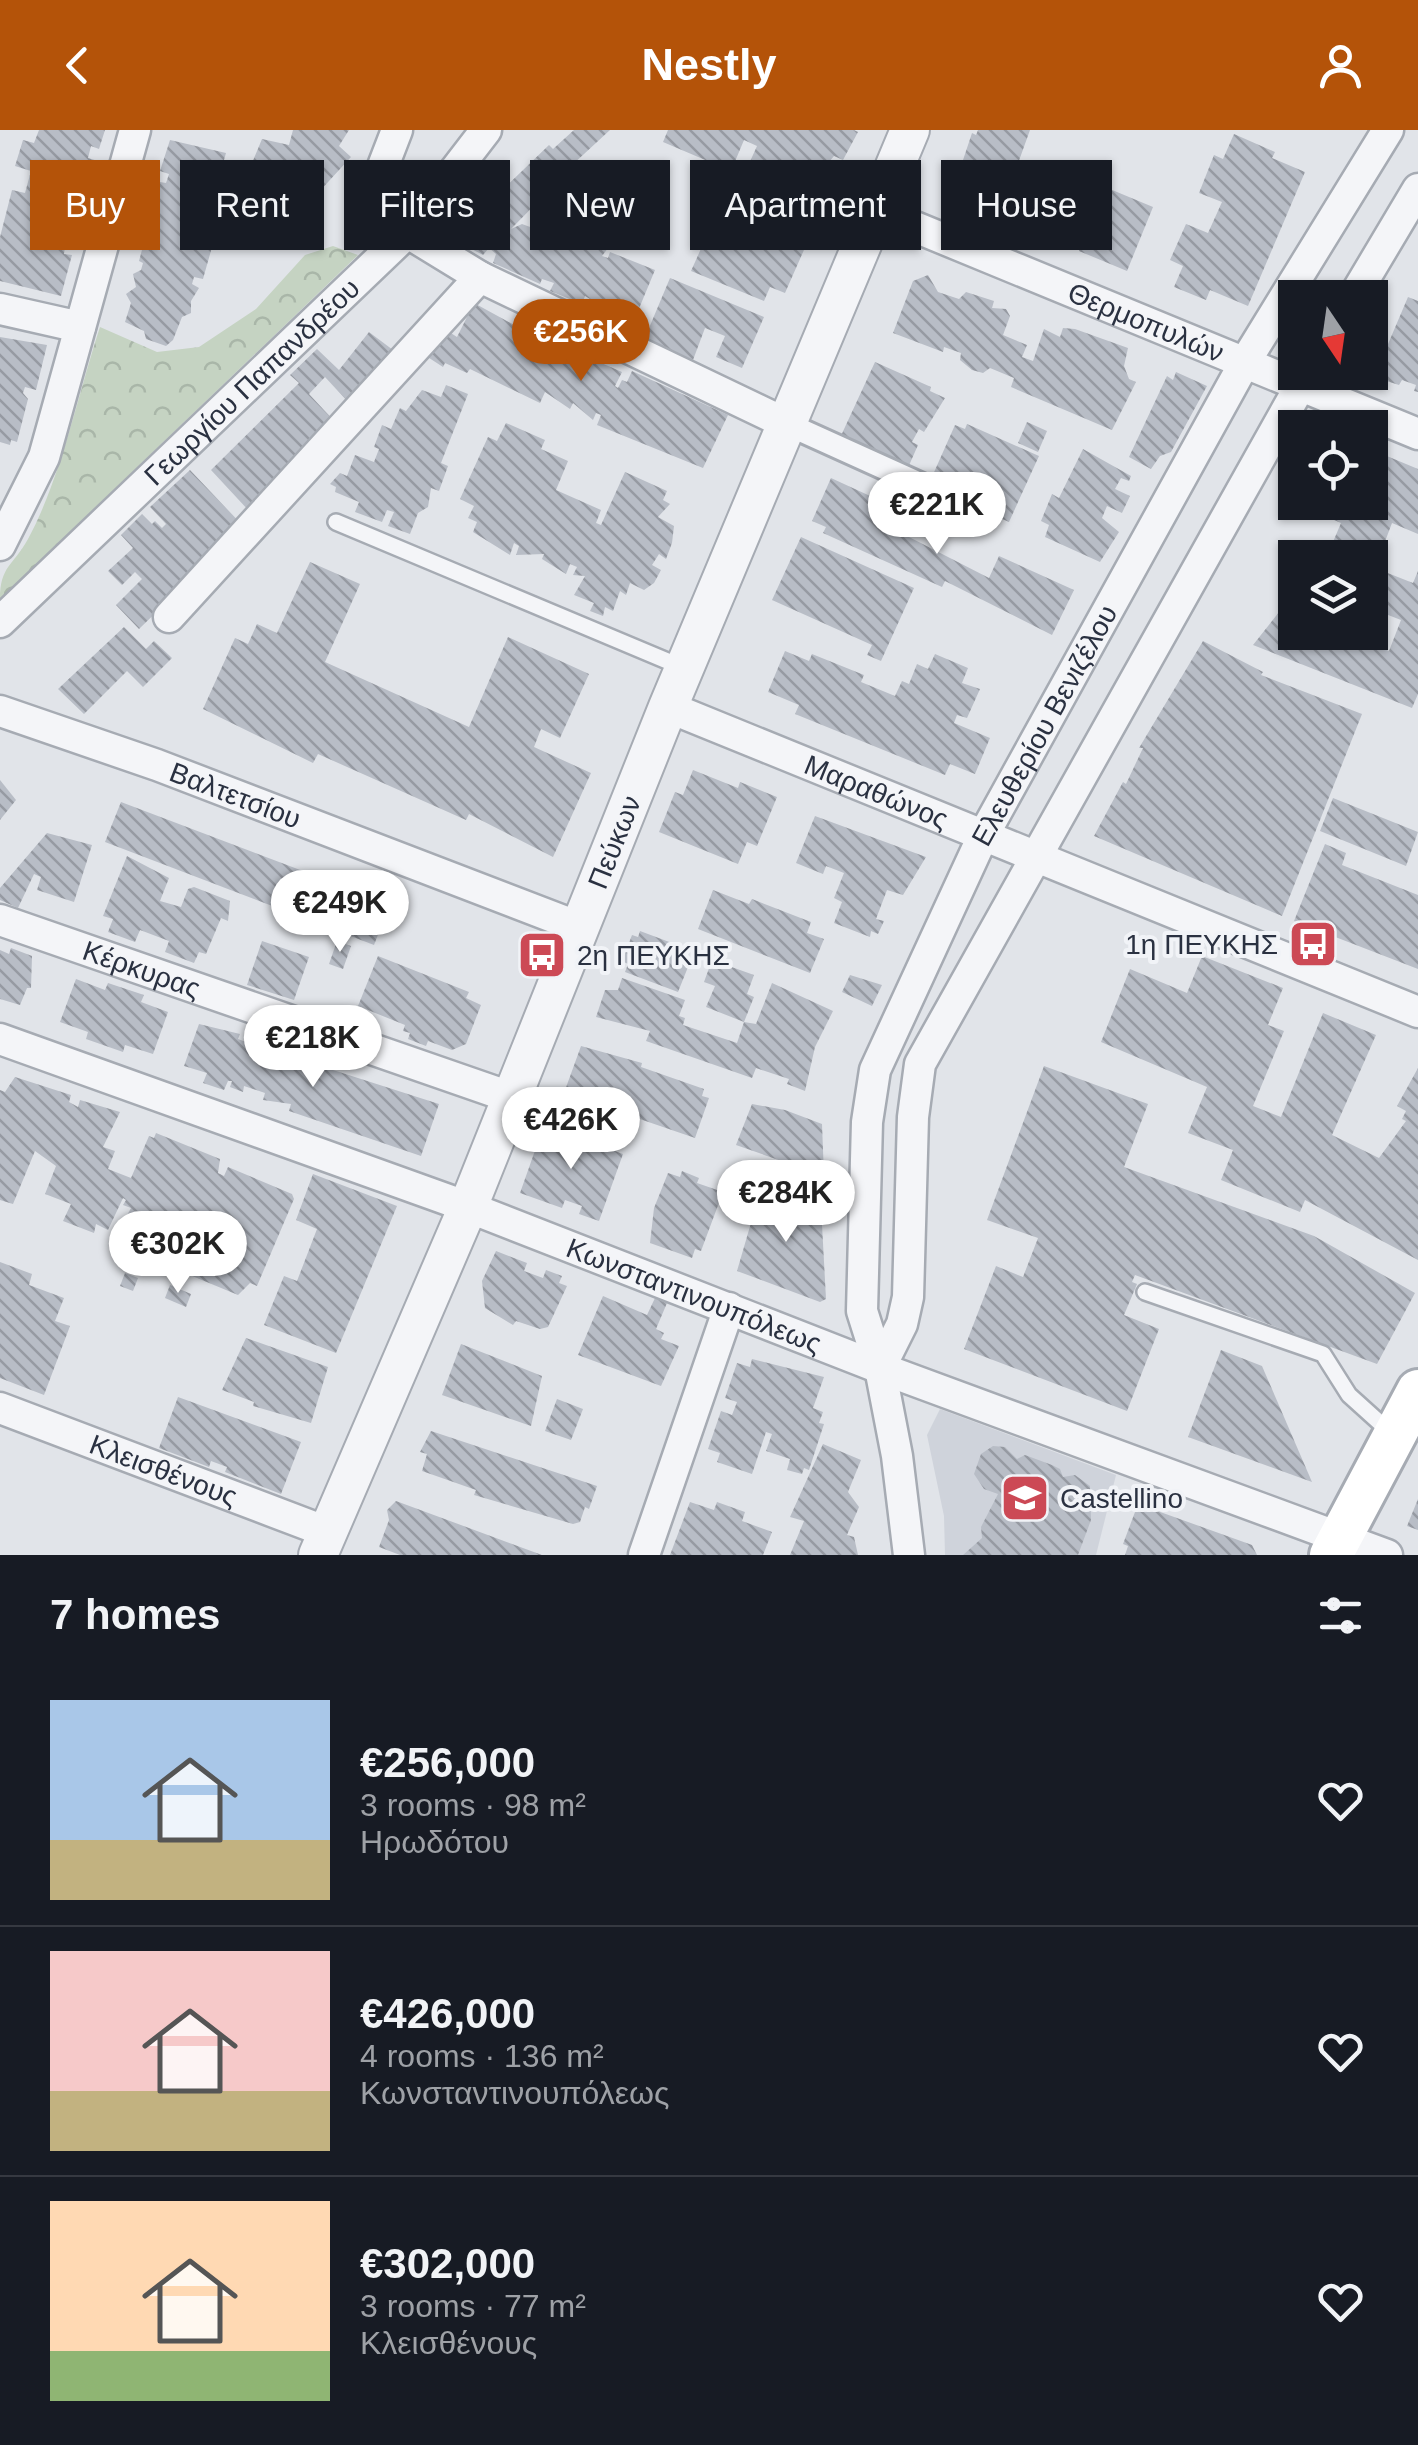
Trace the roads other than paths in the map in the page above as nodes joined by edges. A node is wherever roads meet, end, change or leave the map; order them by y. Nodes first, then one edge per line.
1 (135, 130) edge
2 (396, 130) edge
3 (486, 130) edge
4 (910, 130) edge
5 (1388, 130) edge
6 (385, 160) edge
7 (463, 160) edge
8 (897, 160) edge
9 (1418, 189) edge
10 (921, 229) edge
11 (389, 250) edge
12 (434, 250) edge
13 (859, 250) edge
14 (480, 276) junction
15 (1364, 280) edge
16 (0, 308) edge
17 (80, 327) junction
18 (1246, 362) junction
19 (1278, 371) edge
20 (1298, 390) edge
21 (1327, 390) edge
22 (786, 422) junction
23 (1418, 434) edge
24 (964, 504) dead end
25 (336, 522) dead end
26 (0, 545) edge
27 (169, 617) dead end
28 (0, 622) edge
29 (684, 668) junction
30 (668, 708) junction
31 (0, 712) edge
32 (983, 836) junction
33 (1035, 856) junction
34 (0, 920) edge
35 (580, 927) junction
36 (1418, 1012) edge
37 (0, 1039) edge
38 (510, 1097) junction
39 (468, 1206) junction
40 (1145, 1292) dead end
41 (729, 1308) junction
42 (880, 1368) junction
43 (1418, 1391) edge
44 (0, 1408) edge
45 (1393, 1435) junction
46 (322, 1544) edge
47 (1336, 1546) edge
48 (644, 1555) edge
49 (909, 1555) edge
50 (1387, 1555) edge

1 - 17 street
2 - 6 street
3 - 7 street, Γεωργίου Παπανδρέου
4 - 8 street, Πεύκων
5 - 18 street, Ελευθερίου Βενιζέλου
9 - 15 street
10 - 18 street, Θερμοπυλών
11 - 28 street, Γεωργίου Παπανδρέου
12 - 14 street
13 - 22 street, Πεύκων
14 - 22 street
14 - 27 street
16 - 17 street
17 - 26 street
18 - 19 street, Θερμοπυλών
18 - 32 street, Ελευθερίου Βενιζέλου
20 - 33 street, Ελευθερίου Βενιζέλου
21 - 23 street, Θερμοπυλών
22 - 24 street
22 - 29 street, Πεύκων
25 - 29 lane
29 - 30 street, Πεύκων
30 - 32 street, Μαραθώνος
30 - 35 street, Πεύκων
31 - 35 street, Βαλτετσίου
32 - 33 street, Μαραθώνος
32 - 42 street, Ελευθερίου Βενιζέλου
33 - 36 street, Μαραθώνος
33 - 42 street, Ελευθερίου Βενιζέλου
34 - 38 street, Κέρκυρας
35 - 38 street, Πεύκων
37 - 39 street, Κωνσταντινουπόλεως
38 - 39 street, Πεύκων
39 - 41 street, Κωνσταντινουπόλεως
39 - 46 street, Πεύκων
40 - 45 lane
41 - 42 street, Κωνσταντινουπόλεως
41 - 48 street
42 - 47 street, Κωνσταντινουπόλεως
42 - 49 street, Ελευθερίου Βενιζέλου
43 - 45 main road
44 - 46 street, Κλεισθένους
45 - 47 main road
47 - 50 street, Κωνσταντινουπόλεως

